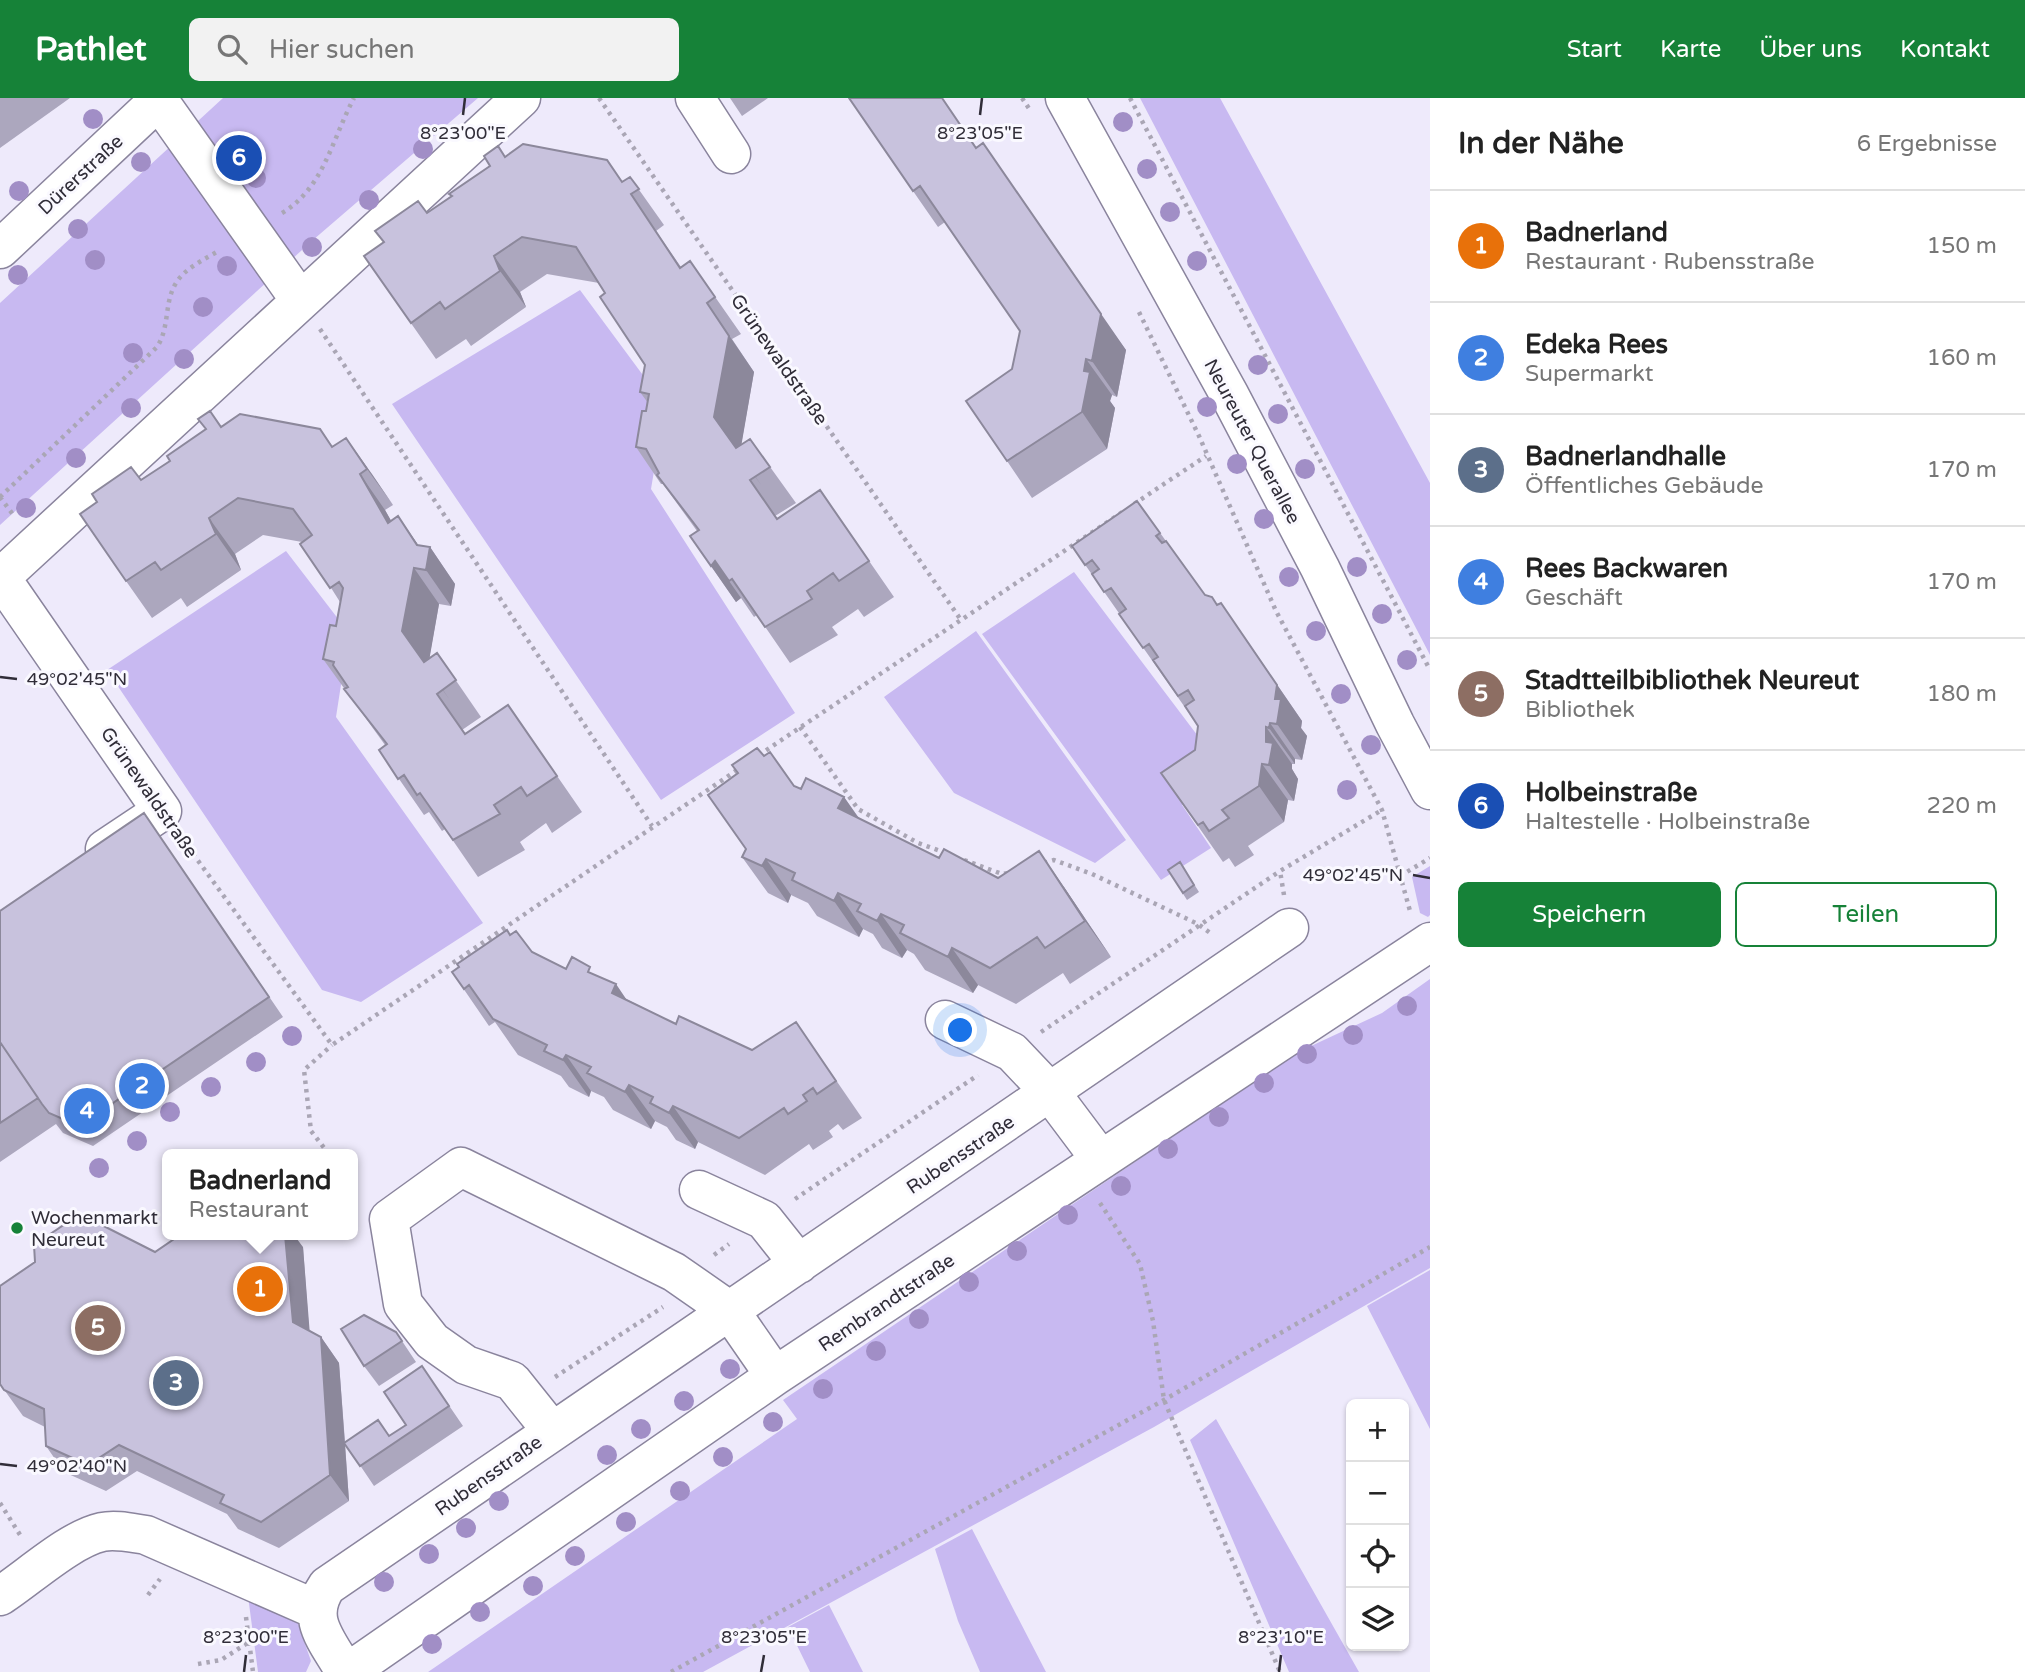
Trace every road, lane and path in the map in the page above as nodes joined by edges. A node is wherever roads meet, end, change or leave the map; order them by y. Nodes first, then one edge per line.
1 (354, 98) edge
2 (521, 98) edge
3 (599, 98) edge
4 (695, 98) edge
5 (1022, 98) edge
6 (1130, 98) edge
7 (159, 99) edge
8 (1049, 107) edge
9 (732, 155) dead end
10 (252, 232) junction
11 (0, 249) edge
12 (300, 300) junction
13 (1133, 300) dead end
14 (1206, 456) junction
15 (0, 497) edge
16 (0, 578) edge
17 (961, 620) junction
18 (1430, 670) edge
19 (800, 727) junction
20 (754, 758) edge
21 (743, 765) edge
22 (1430, 790) edge
23 (1381, 810) junction
24 (162, 811) junction
25 (652, 826) junction
26 (1430, 858) edge
27 (1041, 864) edge
28 (81, 865) edge
29 (1015, 871) edge
30 (1280, 871) junction
31 (1400, 876) junction
32 (1198, 924) junction
33 (1289, 928) joint
34 (1429, 942) edge
35 (1245, 960) junction
36 (945, 1020) dead end
37 (332, 1045) junction
38 (1012, 1052) junction
39 (1051, 1093) junction
40 (325, 1149) edge
41 (1090, 1167) junction
42 (699, 1191) dead end
43 (764, 1220) junction
44 (1430, 1247) edge
45 (799, 1264) junction
46 (688, 1281) junction
47 (730, 1311) junction
48 (775, 1376) junction
49 (525, 1396) junction
50 (1164, 1400) junction
51 (552, 1431) junction
52 (241, 1577) junction
53 (0, 1597) edge
54 (315, 1609) junction
55 (249, 1642) junction
56 (198, 1664) dead end
57 (253, 1672) edge
58 (347, 1672) edge
59 (671, 1672) edge
60 (1280, 1672) edge

1 - 10 path
2 - 12 street, Grünewaldstraße
3 - 17 path, Grünewaldstraße
4 - 9 street
5 - 8 path
6 - 18 path
7 - 10 street
7 - 11 street, Dürerstraße
8 - 22 street, Neureuter Querallee
10 - 12 street
10 - 15 path
12 - 16 street, Grünewaldstraße
12 - 25 path
13 - 14 path
14 - 17 path
14 - 23 path
16 - 24 street, Grünewaldstraße
17 - 19 path
19 - 20 path
19 - 29 path
21 - 25 path
23 - 30 path
23 - 31 path
24 - 28 street
24 - 37 path, Grünewaldstraße
25 - 37 path
26 - 31 path
27 - 32 path
30 - 32 path
30 - 33 path
31 - 34 path
32 - 35 path
32 - 38 path
33 - 35 street, Rubensstraße
34 - 41 street, Rembrandtstraße
35 - 39 street, Rubensstraße
36 - 38 street
37 - 40 path
38 - 39 street
38 - 43 path
39 - 41 street
39 - 45 street, Rubensstraße
41 - 48 street, Rembrandtstraße
41 - 50 path
42 - 43 street
43 - 45 street
43 - 46 path
44 - 50 path
45 - 47 street, Rubensstraße
46 - 47 street
46 - 49 path
46 - 49 street
47 - 48 street
47 - 51 street, Rubensstraße
48 - 58 street, Rembrandtstraße
49 - 51 street
50 - 59 path
50 - 60 path
51 - 54 street, Rubensstraße
52 - 53 street
52 - 54 street
52 - 55 path
54 - 58 street
55 - 56 path
55 - 57 path

